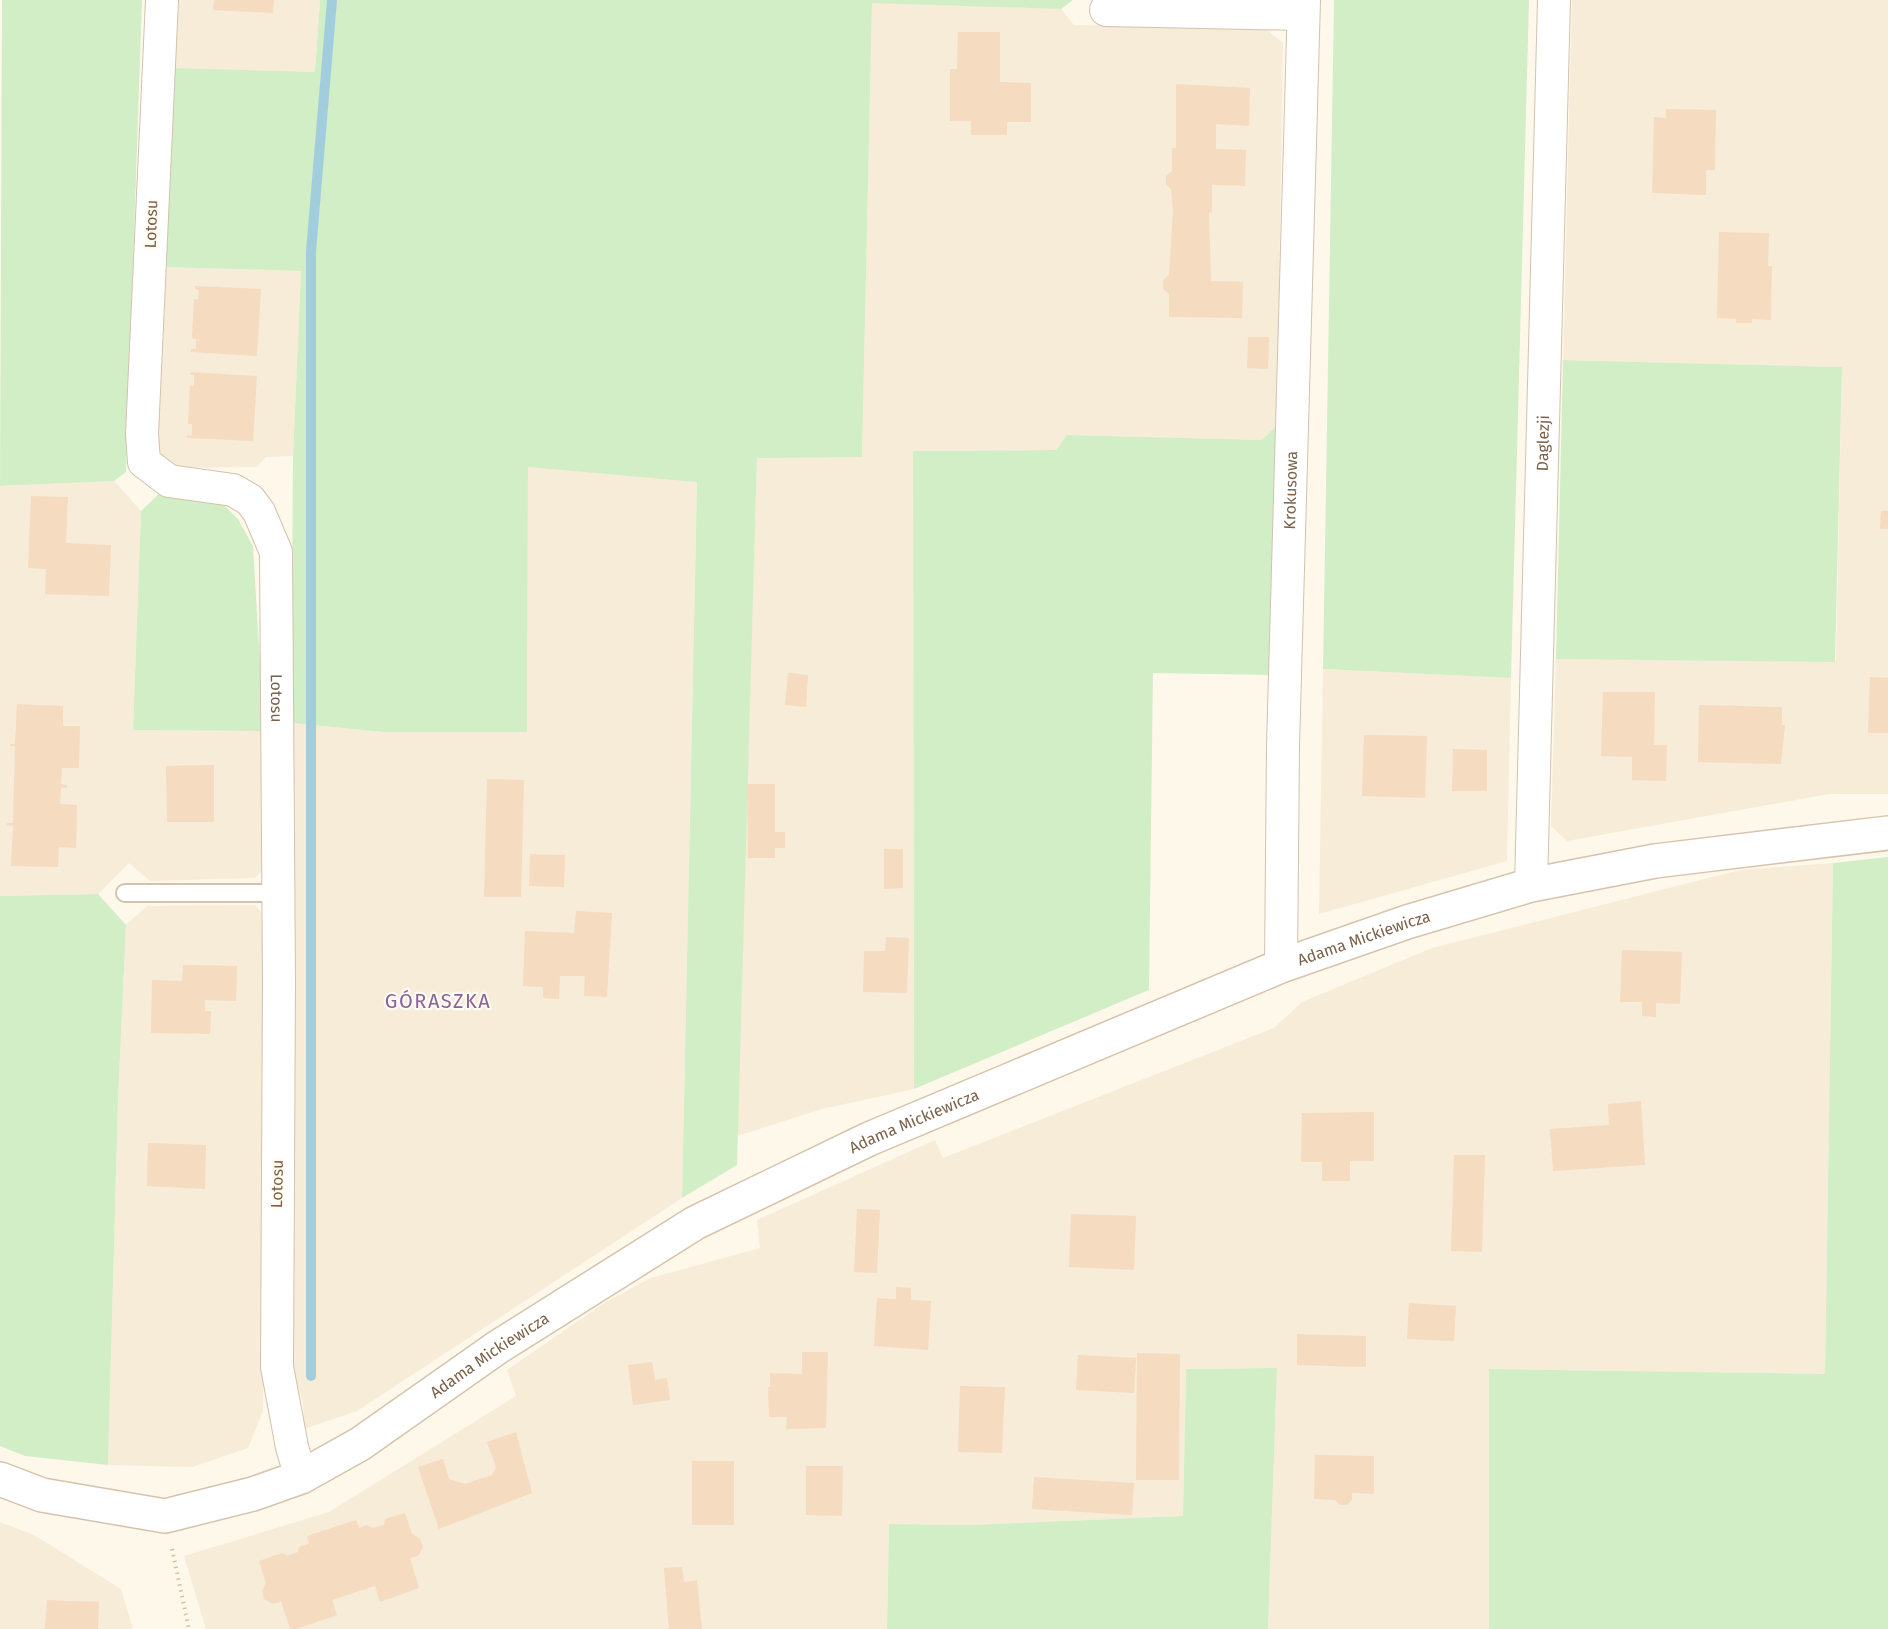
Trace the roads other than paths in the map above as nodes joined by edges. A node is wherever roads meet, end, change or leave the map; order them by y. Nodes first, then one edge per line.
1 (162, 0) edge
2 (1554, 0) edge
3 (1303, 7) edge
4 (1106, 9) dead end
5 (1888, 834) edge
6 (1530, 885) junction
7 (125, 893) dead end
8 (278, 893) junction
9 (1281, 966) junction
10 (301, 1477) junction
11 (0, 1479) edge

1 - 8 street, Lotosu
2 - 6 street, Daglezji
3 - 4 street, Krokusowa
3 - 9 street, Krokusowa
5 - 6 street, Adama Mickiewicza
6 - 9 street, Adama Mickiewicza
7 - 8 lane
8 - 10 street, Lotosu
9 - 10 street, Adama Mickiewicza
10 - 11 street, Adama Mickiewicza

